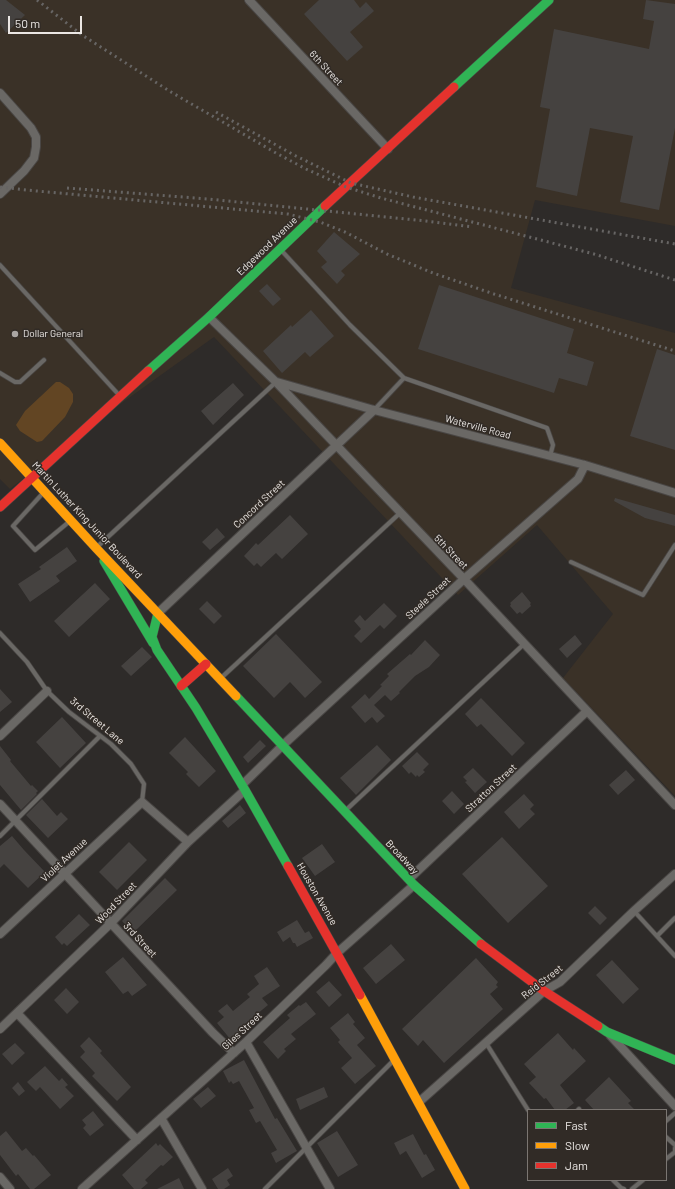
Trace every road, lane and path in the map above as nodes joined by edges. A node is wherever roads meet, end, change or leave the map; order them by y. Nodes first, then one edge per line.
1 (249, 0) edge
2 (549, 0) edge
3 (0, 92) edge
4 (388, 150) junction
5 (0, 194) edge
6 (280, 249) junction
7 (0, 265) edge
8 (209, 316) junction
9 (44, 360) dead end
10 (0, 373) edge
11 (404, 378) junction
12 (276, 382) junction
13 (120, 396) junction
14 (374, 410) junction
15 (0, 443) edge
16 (336, 446) junction
17 (550, 456) junction
18 (585, 466) junction
19 (32, 477) junction
20 (45, 491) junction
21 (675, 493) edge
22 (0, 507) edge
23 (400, 513) junction
24 (71, 520) junction
25 (675, 545) edge
26 (96, 548) junction
27 (571, 562) dead end
28 (464, 579) junction
29 (158, 612) junction
30 (1, 637) edge
31 (524, 644) junction
32 (157, 650) junction
33 (206, 664) junction
34 (221, 679) junction
35 (181, 686) junction
36 (48, 691) junction
37 (587, 711) junction
38 (0, 736) edge
39 (100, 736) junction
40 (283, 745) junction
41 (244, 788) junction
42 (142, 802) junction
43 (0, 804) edge
44 (675, 805) edge
45 (345, 811) junction
46 (16, 821) junction
47 (0, 836) edge
48 (188, 842) junction
49 (65, 873) junction
50 (675, 874) edge
51 (411, 882) junction
52 (634, 911) junction
53 (675, 918) edge
54 (111, 923) junction
55 (0, 934) edge
56 (657, 936) junction
57 (337, 952) junction
58 (675, 956) edge
59 (544, 991) junction
60 (17, 1013) junction
61 (0, 1029) edge
62 (607, 1032) junction
63 (246, 1042) junction
64 (486, 1043) junction
65 (234, 1053) junction
66 (394, 1060) junction
67 (675, 1060) edge
68 (418, 1102) junction
69 (675, 1106) edge
70 (527, 1109) edge
71 (675, 1113) edge
72 (161, 1118) junction
73 (667, 1120) edge
74 (667, 1138) edge
75 (137, 1140) junction
76 (675, 1147) edge
77 (306, 1148) junction
78 (667, 1158) edge
79 (0, 1177) edge
80 (614, 1181) edge
81 (642, 1181) edge
82 (10, 1189) edge
83 (82, 1189) edge
84 (202, 1189) edge
85 (265, 1189) edge
86 (330, 1189) edge
87 (465, 1189) edge
88 (624, 1189) edge
89 (632, 1189) edge

1 - 4 street, 6th Street
2 - 4 street, Edgewood Avenue
3 - 5 street
4 - 6 street, Edgewood Avenue
6 - 8 street, Edgewood Avenue
6 - 11 lane
7 - 13 lane
8 - 12 street, 5th Street
8 - 13 street, Edgewood Avenue
9 - 10 lane
11 - 14 lane
11 - 17 lane
12 - 14 street, Waterville Road
12 - 16 street, 5th Street
12 - 26 lane
13 - 19 street, Edgewood Avenue
14 - 16 street, Concord Street
14 - 17 street, Waterville Road
15 - 19 street, Martin Luther King Junior Boulevard
16 - 23 street, 5th Street
16 - 29 street, Concord Street
17 - 18 street, Waterville Road
18 - 21 street, Waterville Road
18 - 28 street, Steele Street
19 - 20 street, Martin Luther King Junior Boulevard
19 - 22 street, Edgewood Avenue
20 - 24 street, Martin Luther King Junior Boulevard
20 - 24 lane
23 - 28 street, 5th Street
23 - 34 lane
24 - 26 street, Martin Luther King Junior Boulevard
25 - 27 lane
26 - 29 street, Martin Luther King Junior Boulevard
26 - 32 street
28 - 31 street, 5th Street
28 - 40 street, Steele Street
29 - 32 street, Houston Avenue
29 - 33 street, Broadway
30 - 36 lane, 3rd Street Lane
31 - 37 street, 5th Street
31 - 45 lane
32 - 35 street, Houston Avenue
33 - 34 street, Broadway
33 - 35 street
34 - 40 street, Broadway
35 - 41 street, Houston Avenue
36 - 38 street
36 - 39 lane, 3rd Street Lane
37 - 44 street, 5th Street
37 - 51 street, Stratton Street
39 - 42 lane, 3rd Street Lane
39 - 46 lane
40 - 41 street, Wood Street
40 - 45 street, Broadway
41 - 48 street, Wood Street
41 - 57 street, Houston Avenue
42 - 48 street
42 - 49 street, Violet Avenue
43 - 46 street, 3rd Street
45 - 51 street, Broadway
46 - 47 lane
46 - 49 street, 3rd Street
48 - 54 street, Wood Street
49 - 54 street, 3rd Street
49 - 55 street, Violet Avenue
50 - 52 street, Reid Street
51 - 57 street, Giles Street
51 - 59 street, Broadway
52 - 56 lane
52 - 59 street, Reid Street
53 - 56 lane
54 - 60 street, Wood Street
54 - 65 street, 3rd Street
56 - 58 lane
57 - 63 street, Giles Street
57 - 66 street, Houston Avenue
59 - 62 street, Broadway
59 - 64 street, Reid Street
60 - 61 street, Wood Street
60 - 75 street
62 - 67 street, Broadway
62 - 69 street
63 - 65 street, Giles Street
63 - 77 street
64 - 68 street, Reid Street
64 - 70 lane
65 - 72 street, Giles Street
66 - 68 street, Houston Avenue
66 - 77 lane
68 - 87 street, Houston Avenue
71 - 73 lane
72 - 75 street, Giles Street
72 - 84 street
74 - 76 lane
75 - 83 street, Giles Street
76 - 78 lane
77 - 85 lane
77 - 86 street
79 - 82 street
80 - 88 lane
81 - 89 lane

